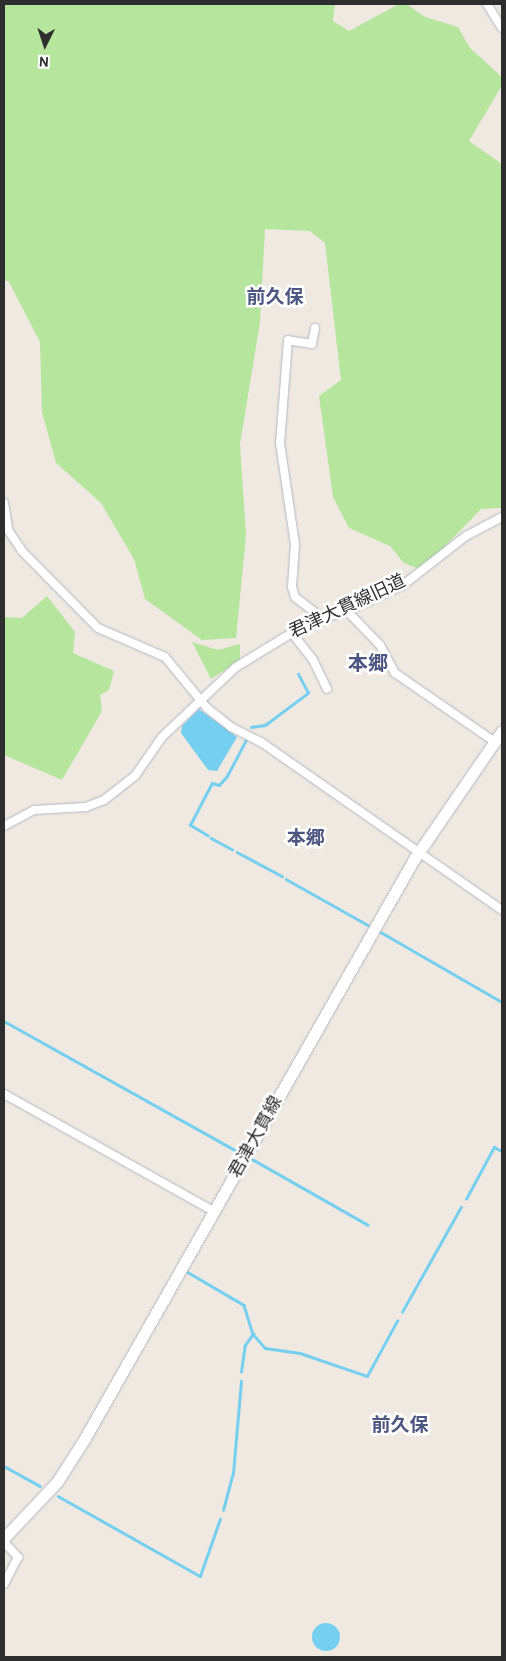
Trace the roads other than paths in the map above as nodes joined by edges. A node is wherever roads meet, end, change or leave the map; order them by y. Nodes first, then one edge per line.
1 (486, 4) edge
2 (502, 28) edge
3 (315, 328) dead end
4 (4, 503) edge
5 (502, 517) edge
6 (6, 527) edge
7 (346, 612) junction
8 (322, 618) junction
9 (292, 632) junction
10 (327, 690) dead end
11 (199, 699) junction
12 (502, 731) edge
13 (494, 742) junction
14 (4, 826) edge
15 (419, 851) junction
16 (502, 910) edge
17 (4, 1094) edge
18 (215, 1212) junction
19 (4, 1538) edge
20 (4, 1542) edge
21 (4, 1584) edge

1 - 2 street
3 - 8 street
4 - 6 street
5 - 7 street, 君津大貫線旧道
6 - 11 street
7 - 8 street, 君津大貫線旧道
7 - 13 street
8 - 9 street, 君津大貫線旧道
9 - 10 street
9 - 11 street, 君津大貫線旧道
11 - 14 street, 君津大貫線旧道
11 - 15 street
12 - 13 main road, 君津大貫線
13 - 15 main road, 君津大貫線
15 - 16 street
15 - 18 main road, 君津大貫線
17 - 18 street
18 - 19 main road, 君津大貫線
20 - 21 street

